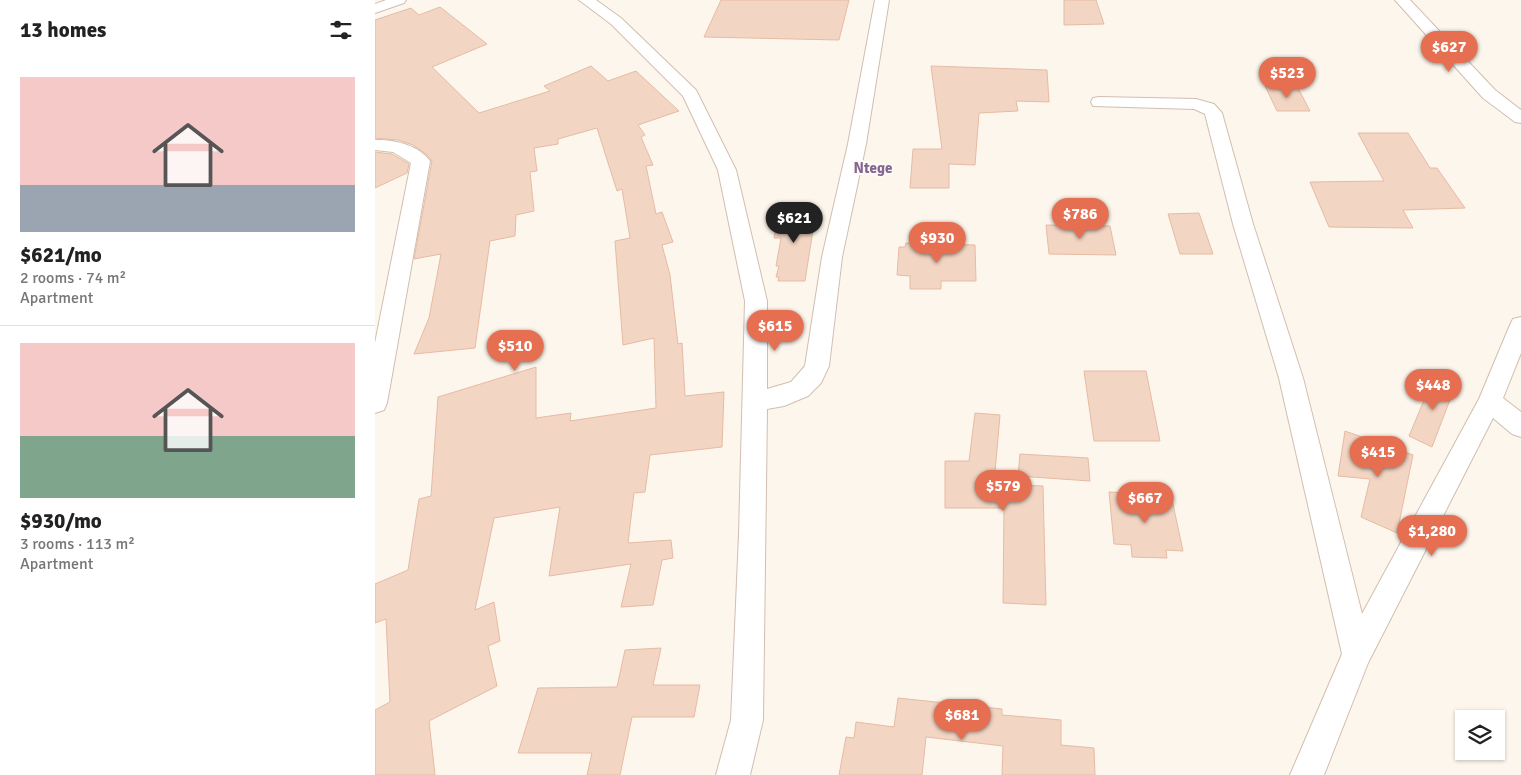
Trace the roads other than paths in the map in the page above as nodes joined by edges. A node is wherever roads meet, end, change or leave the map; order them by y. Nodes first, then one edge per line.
1 (399, 0) edge
2 (586, 0) edge
3 (882, 0) edge
4 (1402, 0) edge
5 (375, 9) edge
6 (1099, 102) dead end
7 (1521, 118) edge
8 (375, 145) edge
9 (1521, 326) edge
10 (1490, 401) junction
11 (755, 402) junction
12 (375, 403) edge
13 (1521, 427) edge
14 (1357, 654) junction
15 (733, 775) edge
16 (1307, 775) edge

1 - 5 street
2 - 11 street
3 - 11 street
4 - 7 street
6 - 14 street
8 - 12 street
9 - 10 street
10 - 13 street
10 - 14 street
11 - 15 street
14 - 16 street

